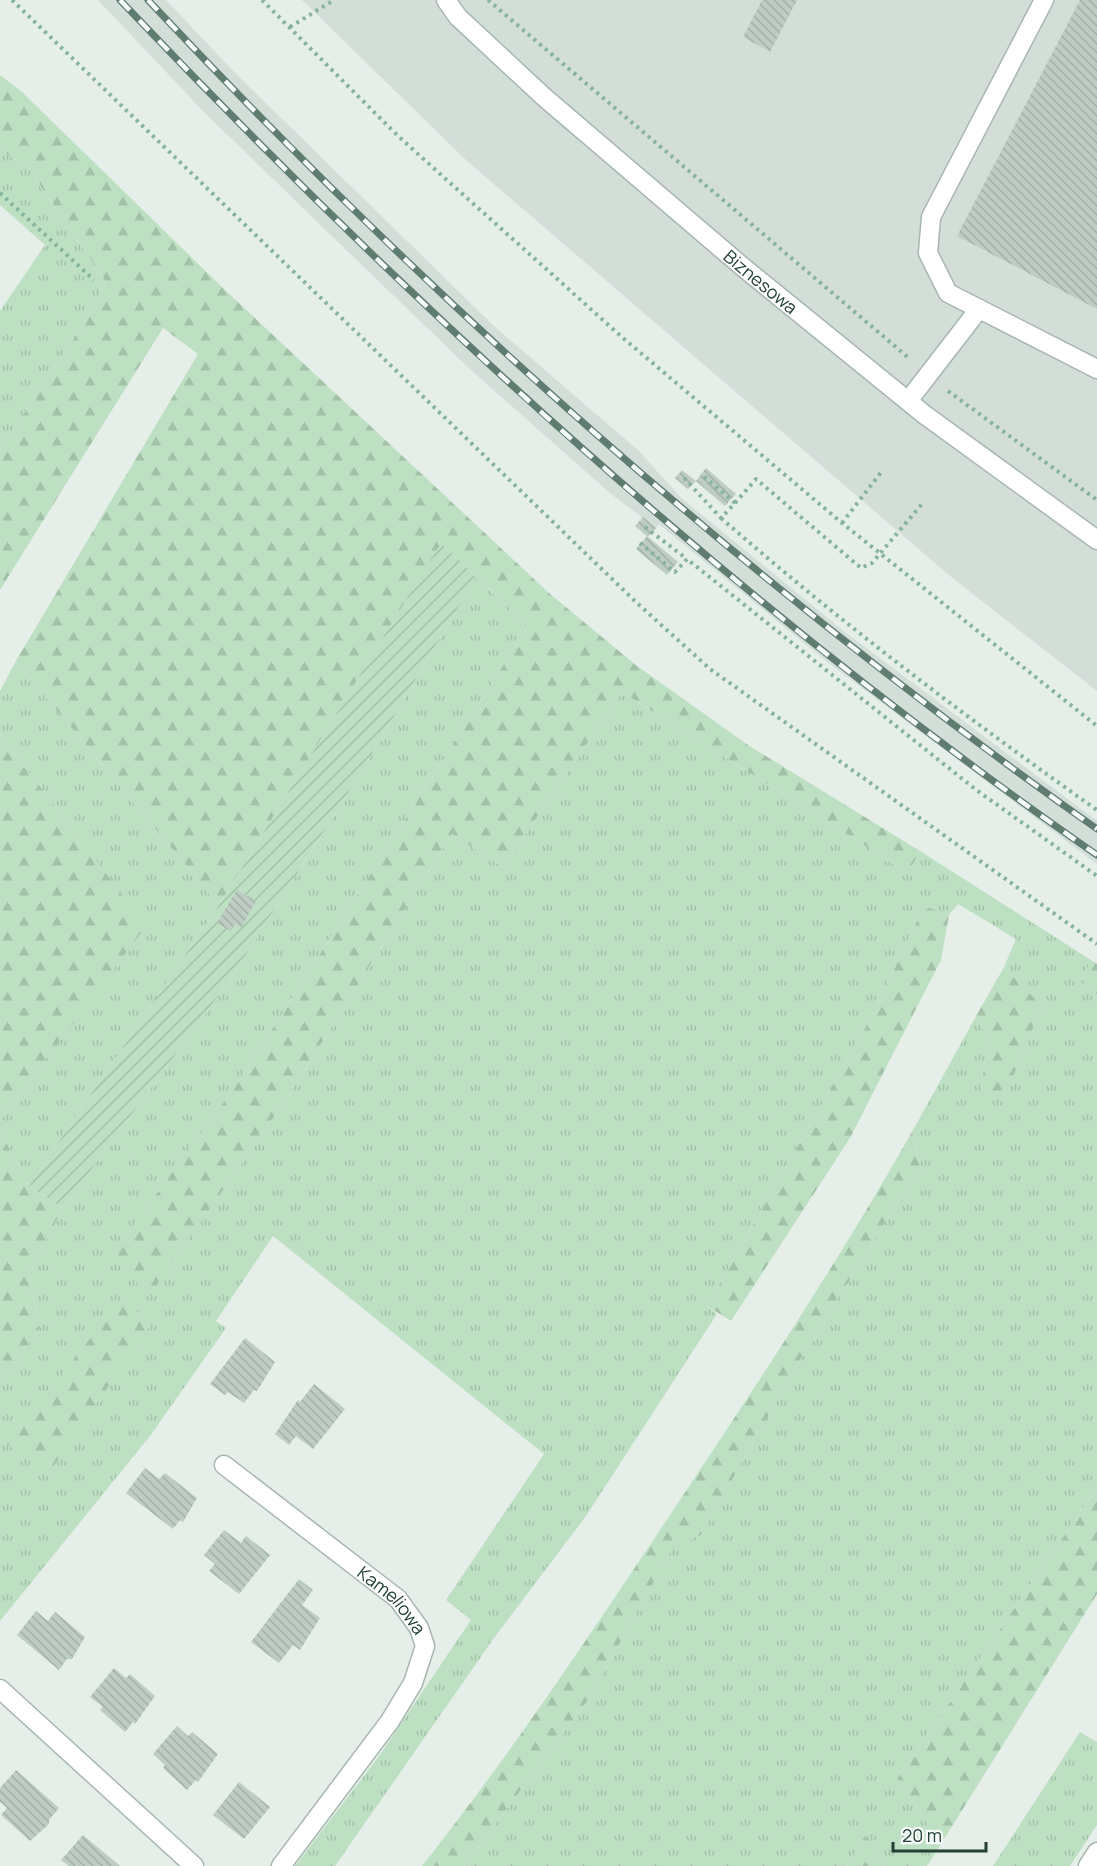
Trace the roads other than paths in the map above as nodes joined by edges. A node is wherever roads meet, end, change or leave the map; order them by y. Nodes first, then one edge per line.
1 (446, 0) edge
2 (1044, 0) edge
3 (979, 309) junction
4 (1097, 369) edge
5 (908, 401) junction
6 (1097, 540) edge
7 (224, 1466) dead end
8 (0, 1689) edge
9 (1097, 1852) edge
10 (195, 1866) edge
11 (281, 1866) edge
12 (1088, 1866) edge

1 - 5 street, Biznesowa
2 - 3 street
3 - 4 street
3 - 5 street
5 - 6 street, Biznesowa
7 - 11 street, Kameliowa
8 - 10 street
9 - 12 street

